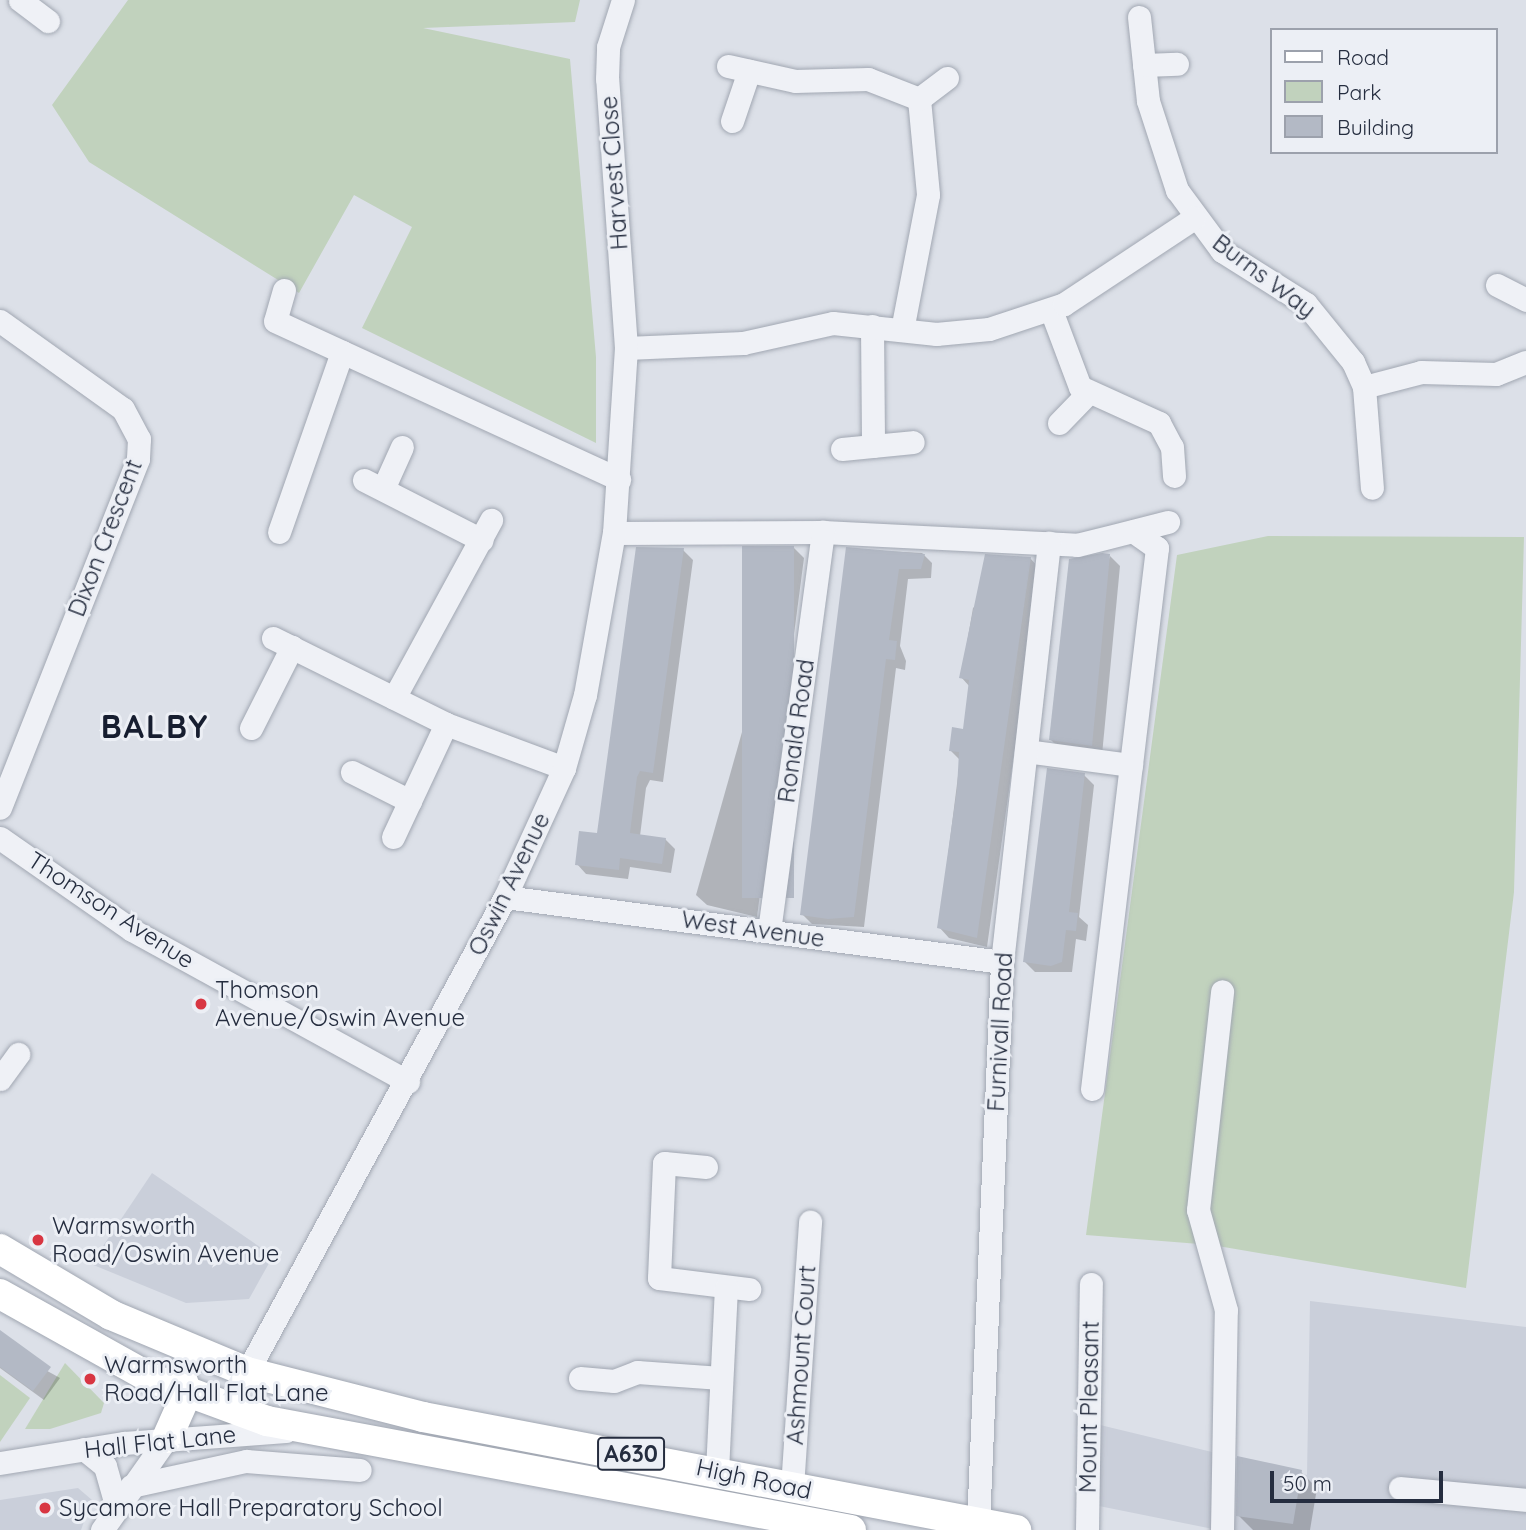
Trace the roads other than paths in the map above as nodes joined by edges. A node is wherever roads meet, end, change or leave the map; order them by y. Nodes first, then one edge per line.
1 (20, 0) edge
2 (623, 0) edge
3 (1139, 17) dead end
4 (48, 21) dead end
5 (1177, 64) dead end
6 (1144, 65) junction
7 (947, 78) dead end
8 (919, 99) junction
9 (732, 121) dead end
10 (1194, 218) junction
11 (1497, 285) dead end
12 (284, 290) dead end
13 (1526, 300) edge
14 (1051, 310) junction
15 (0, 321) edge
16 (872, 326) junction
17 (902, 330) junction
18 (626, 348) junction
19 (342, 352) junction
20 (1525, 364) edge
21 (1364, 387) junction
22 (1086, 395) junction
23 (1059, 423) dead end
24 (913, 442) dead end
25 (873, 446) junction
26 (402, 447) dead end
27 (842, 449) dead end
28 (1174, 476) dead end
29 (619, 479) junction
30 (1372, 488) dead end
31 (1168, 522) dead end
32 (1133, 531) junction
33 (279, 532) dead end
34 (823, 532) junction
35 (614, 533) junction
36 (1049, 543) junction
37 (394, 698) junction
38 (446, 724) junction
39 (251, 728) dead end
40 (1026, 751) junction
41 (1131, 765) junction
42 (564, 768) junction
43 (352, 772) dead end
44 (410, 801) junction
45 (0, 808) edge
46 (393, 837) dead end
47 (0, 838) edge
48 (505, 897) junction
49 (769, 931) junction
50 (1002, 962) junction
51 (1222, 991) dead end
52 (18, 1054) dead end
53 (0, 1079) edge
54 (408, 1082) junction
55 (1092, 1089) dead end
56 (706, 1167) dead end
57 (810, 1222) dead end
58 (0, 1250) edge
59 (34, 1274) junction
60 (0, 1276) edge
61 (1091, 1284) dead end
62 (726, 1287) junction
63 (749, 1289) dead end
64 (64, 1292) junction
65 (0, 1294) edge
66 (247, 1372) junction
67 (580, 1378) dead end
68 (721, 1378) junction
69 (187, 1393) junction
70 (321, 1430) junction
71 (167, 1438) junction
72 (85, 1449) junction
73 (468, 1457) junction
74 (0, 1463) edge
75 (360, 1469) dead end
76 (717, 1471) junction
77 (131, 1486) junction
78 (792, 1487) junction
79 (1400, 1488) dead end
80 (1526, 1500) edge
81 (116, 1505) junction
82 (978, 1524) junction
83 (102, 1530) edge
84 (851, 1530) edge
85 (1016, 1530) edge
86 (1087, 1530) edge
87 (1222, 1530) edge

1 - 4 street
2 - 18 street, Harvest Close
3 - 6 street, Burns Way
5 - 6 street
6 - 10 street, Burns Way
7 - 8 street
8 - 9 street
8 - 17 street
10 - 14 street
10 - 21 street, Burns Way
11 - 13 street
12 - 19 street
14 - 17 street
14 - 22 street
15 - 45 street, Dixon Crescent
16 - 17 street
16 - 18 street
16 - 25 street
18 - 29 street, Oswin Avenue
19 - 29 street
19 - 33 street
20 - 21 street
21 - 30 street, Burns Way
22 - 23 street
22 - 28 street
24 - 25 street
25 - 27 street
26 - 37 street
29 - 35 street, Oswin Avenue
31 - 32 street
32 - 36 street
32 - 41 street
34 - 35 street
34 - 36 street
34 - 49 street, Ronald Road
35 - 42 street, Oswin Avenue
36 - 40 street, Furnivall Road
37 - 38 street
37 - 39 street
38 - 42 street
38 - 44 street
40 - 41 street
40 - 50 street, Furnivall Road
41 - 55 street
42 - 48 street, Oswin Avenue
43 - 44 street
44 - 46 street
47 - 54 street, Thomson Avenue
48 - 49 street, West Avenue
48 - 54 street, Oswin Avenue
49 - 50 street, West Avenue
50 - 82 street, Furnivall Road
51 - 87 street
52 - 53 street
54 - 66 street, Oswin Avenue
56 - 62 street
57 - 78 street, Ashmount Court
58 - 59 main road, A630
59 - 60 main road
59 - 64 main road, A630
61 - 86 street, Mount Pleasant
62 - 63 street
62 - 68 street
64 - 66 main road, A630
64 - 69 main road
65 - 69 main road, A630
66 - 73 main road, A630
66 - 76 main road, High Road / A630
67 - 68 street
68 - 76 street
69 - 70 main road, A630
69 - 71 main road
70 - 71 street, Hall Flat Lane
70 - 73 main road, A630
71 - 72 street, Hall Flat Lane
71 - 77 street
72 - 74 street, Hall Flat Lane
72 - 81 street
73 - 84 main road, High Road / A630
75 - 77 street
76 - 78 main road, High Road / A630
77 - 81 street
78 - 82 main road, High Road / A630
79 - 80 street
81 - 83 street
82 - 85 main road, High Road / A630

